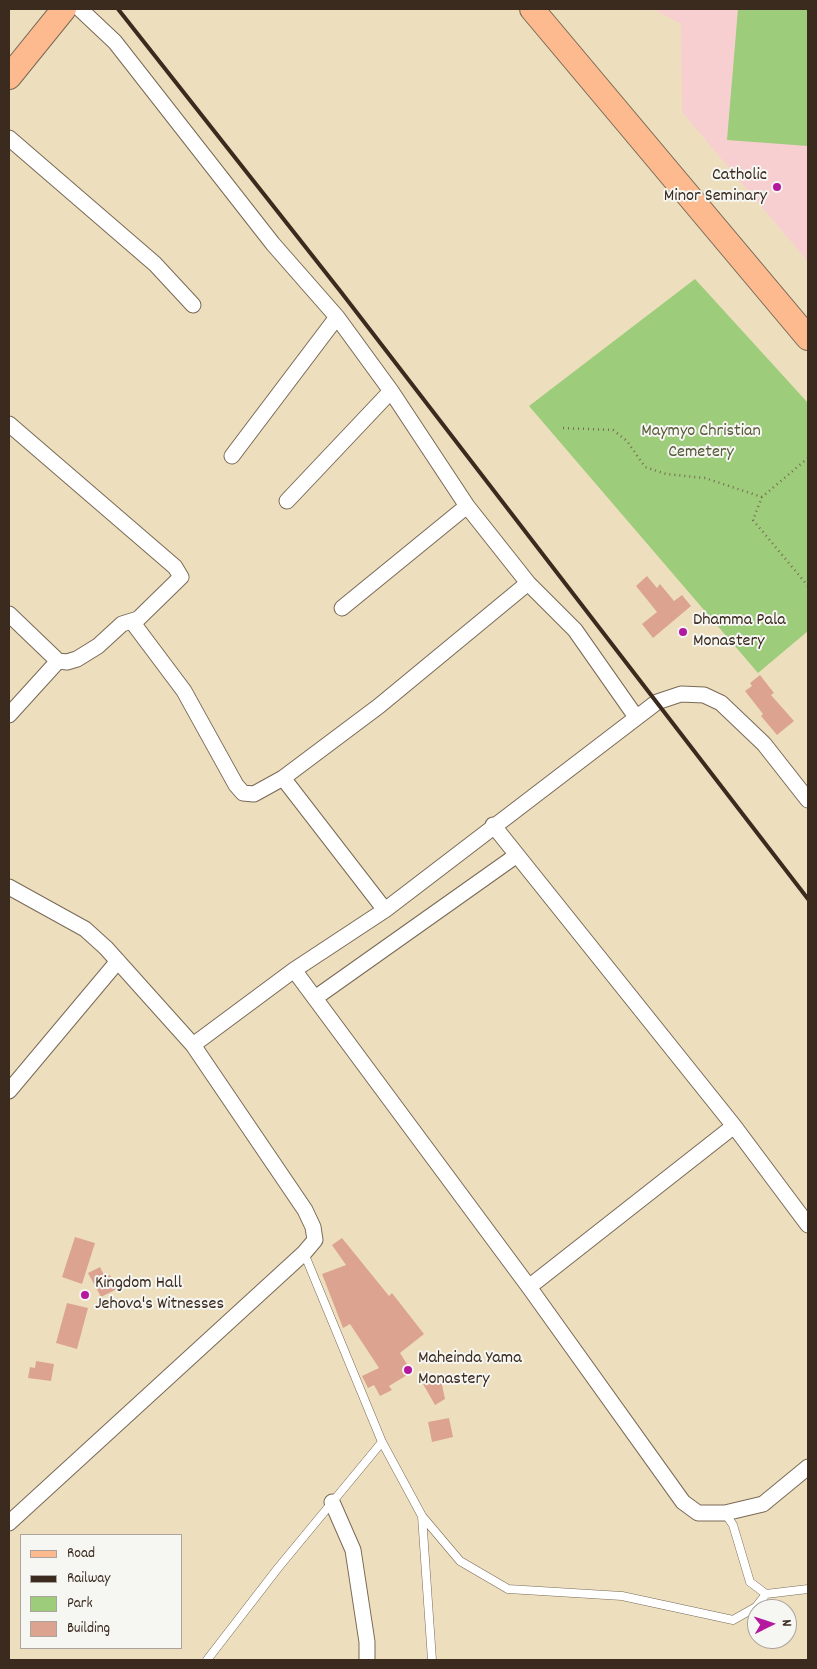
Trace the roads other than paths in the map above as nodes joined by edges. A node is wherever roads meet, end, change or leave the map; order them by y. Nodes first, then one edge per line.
1 (64, 9) edge
2 (80, 9) edge
3 (532, 9) edge
4 (9, 77) edge
5 (9, 138) edge
6 (193, 305) dead end
7 (337, 317) junction
8 (808, 338) edge
9 (392, 391) junction
10 (9, 424) edge
11 (232, 456) dead end
12 (287, 501) dead end
13 (467, 506) junction
14 (528, 583) junction
15 (342, 608) dead end
16 (9, 614) edge
17 (133, 623) junction
18 (58, 661) junction
19 (9, 715) edge
20 (636, 717) junction
21 (283, 778) junction
22 (808, 800) edge
23 (493, 826) junction
24 (517, 855) junction
25 (9, 887) edge
26 (385, 910) junction
27 (118, 961) junction
28 (294, 970) junction
29 (316, 998) junction
30 (193, 1045) junction
31 (9, 1091) edge
32 (734, 1126) junction
33 (808, 1226) edge
34 (304, 1252) junction
35 (529, 1288) junction
36 (382, 1442) junction
37 (808, 1467) edge
38 (332, 1502) junction
39 (725, 1512) junction
40 (422, 1516) junction
41 (9, 1523) edge
42 (808, 1589) edge
43 (766, 1594) junction
44 (207, 1660) edge
45 (368, 1660) edge
46 (432, 1660) edge

1 - 4 main road
2 - 7 street
3 - 8 main road
5 - 6 street
7 - 9 street
7 - 11 street
9 - 12 street
9 - 13 street
10 - 17 street
13 - 14 street
13 - 15 street
14 - 20 street
14 - 21 street
16 - 18 street
17 - 18 street
17 - 21 street
18 - 19 street
20 - 22 street
20 - 23 street
21 - 26 street
23 - 24 street
23 - 26 street
24 - 29 street
24 - 32 street
25 - 27 street
26 - 28 street
27 - 30 street
27 - 31 street
28 - 29 street
28 - 30 street
29 - 35 street
30 - 34 street
32 - 33 street
32 - 35 street
34 - 36 lane
34 - 41 street
35 - 39 street
36 - 38 lane
36 - 40 lane
37 - 39 street
38 - 44 lane
38 - 45 street
39 - 43 lane
40 - 43 lane
40 - 46 lane
42 - 43 lane

